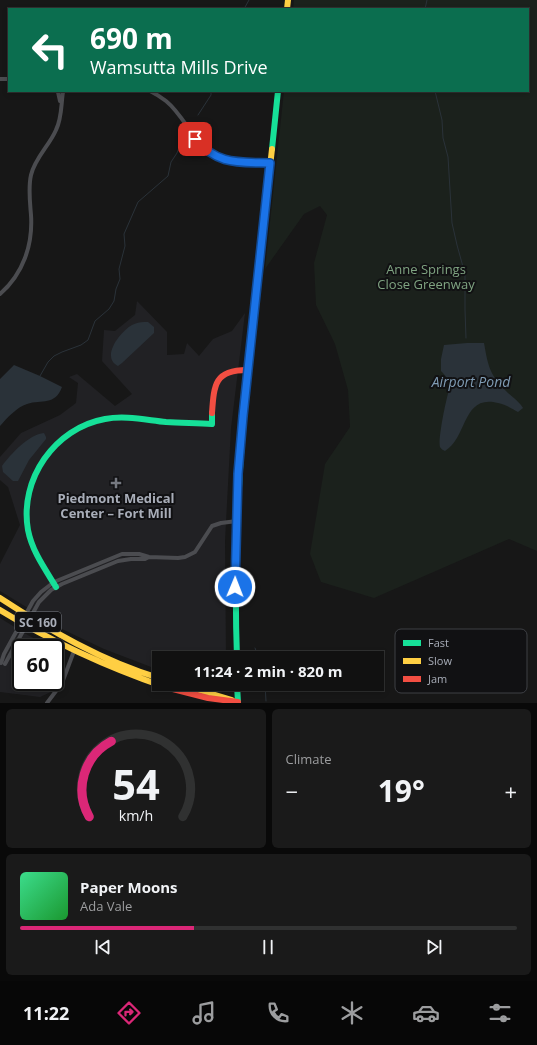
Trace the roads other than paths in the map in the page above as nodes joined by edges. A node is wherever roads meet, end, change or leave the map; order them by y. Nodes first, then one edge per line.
1 (61, 92) edge
2 (152, 92) edge
3 (278, 92) edge
4 (270, 163) junction
5 (0, 294) edge
6 (247, 370) junction
7 (237, 521) junction
8 (55, 584) junction
9 (0, 598) edge
10 (0, 610) edge
11 (26, 620) junction
12 (76, 647) junction
13 (237, 651) edge
14 (3, 664) dead end
15 (152, 675) edge
16 (204, 691) edge
17 (238, 691) edge
18 (47, 703) edge
19 (239, 703) edge

1 - 5 street
2 - 4 street
3 - 4 main road
4 - 6 main road
6 - 7 main road
6 - 8 main road
7 - 8 street
7 - 13 main road
8 - 11 street
9 - 11 main road, SC 160
10 - 11 main road, SC 160
11 - 12 main road, SC 160
11 - 12 main road, SC 160
11 - 14 street
12 - 15 main road, SC 160
12 - 18 street
12 - 19 main road, SC 160
16 - 19 main road
17 - 19 main road

